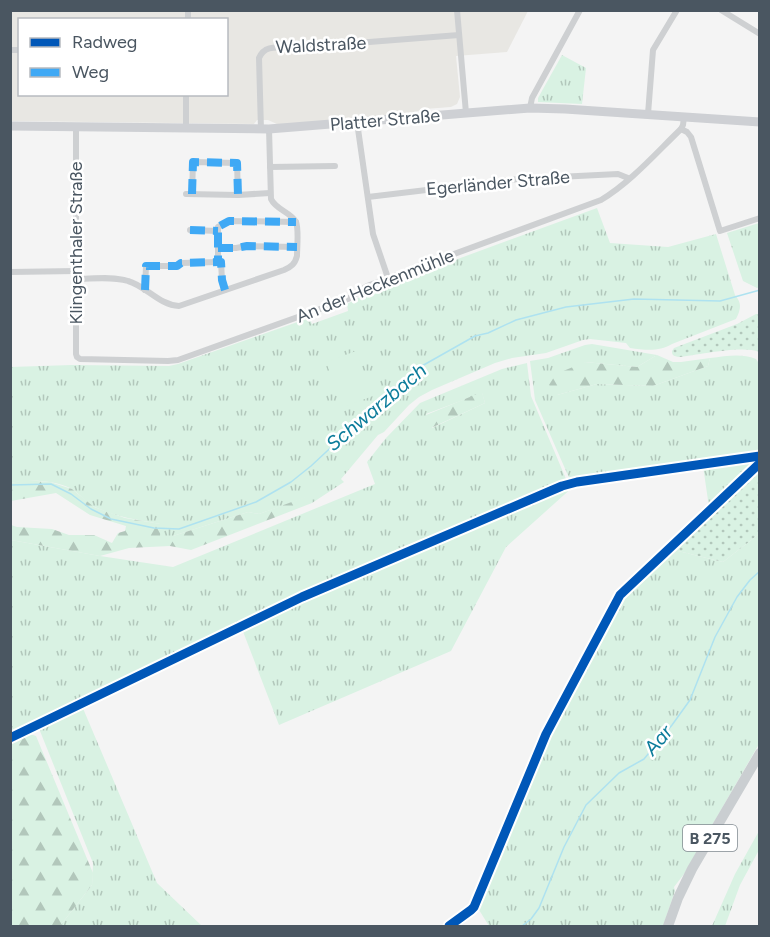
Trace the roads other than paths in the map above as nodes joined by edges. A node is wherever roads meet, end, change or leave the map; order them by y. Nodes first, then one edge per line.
1 (457, 10) edge
2 (580, 10) edge
3 (677, 10) edge
4 (721, 10) edge
5 (759, 34) edge
6 (459, 35) junction
7 (186, 96) edge
8 (530, 108) junction
9 (466, 113) junction
10 (648, 114) junction
11 (684, 117) junction
12 (759, 122) edge
13 (357, 123) junction
14 (10, 126) edge
15 (76, 128) junction
16 (186, 129) junction
17 (265, 129) junction
18 (681, 129) junction
19 (335, 166) dead end
20 (270, 167) junction
21 (628, 178) junction
22 (270, 193) junction
23 (238, 195) junction
24 (368, 197) junction
25 (759, 218) edge
26 (296, 222) junction
27 (190, 230) dead end
28 (218, 231) junction
29 (297, 246) junction
30 (218, 248) junction
31 (218, 262) junction
32 (76, 271) junction
33 (10, 272) edge
34 (388, 278) junction
35 (76, 279) junction
36 (145, 290) junction
37 (225, 290) junction
38 (77, 357) joint
39 (759, 753) edge
40 (668, 927) edge

1 - 6 street
2 - 8 street
3 - 10 street
4 - 5 street
6 - 9 street
6 - 17 street, Waldstraße
7 - 16 street
8 - 9 main road, Platter Straße
8 - 10 main road, Platter Straße
9 - 13 main road, Platter Straße
10 - 11 main road, Platter Straße
11 - 12 main road, Platter Straße
11 - 18 street
13 - 17 main road, Platter Straße
13 - 24 street
14 - 15 main road, Platter Straße
15 - 16 main road, Platter Straße
15 - 32 street, Klingenthaler Straße
16 - 17 main road, Platter Straße
17 - 20 street, Waldstraße
18 - 21 street, An der Heckenmühle
18 - 25 street
19 - 20 street
20 - 22 street, Waldstraße
21 - 24 street, Egerländer Straße
21 - 34 street, An der Heckenmühle
22 - 23 street
22 - 26 street
23 - 23 street
24 - 34 street
26 - 28 street
26 - 29 street
27 - 28 street
28 - 30 street
29 - 30 street
29 - 37 street
30 - 31 street
31 - 36 street
31 - 37 street
32 - 33 street
32 - 35 street, Klingenthaler Straße
34 - 38 street, An der Heckenmühle
35 - 36 street
35 - 38 street, Klingenthaler Straße
36 - 37 street
39 - 40 main road, B 275

